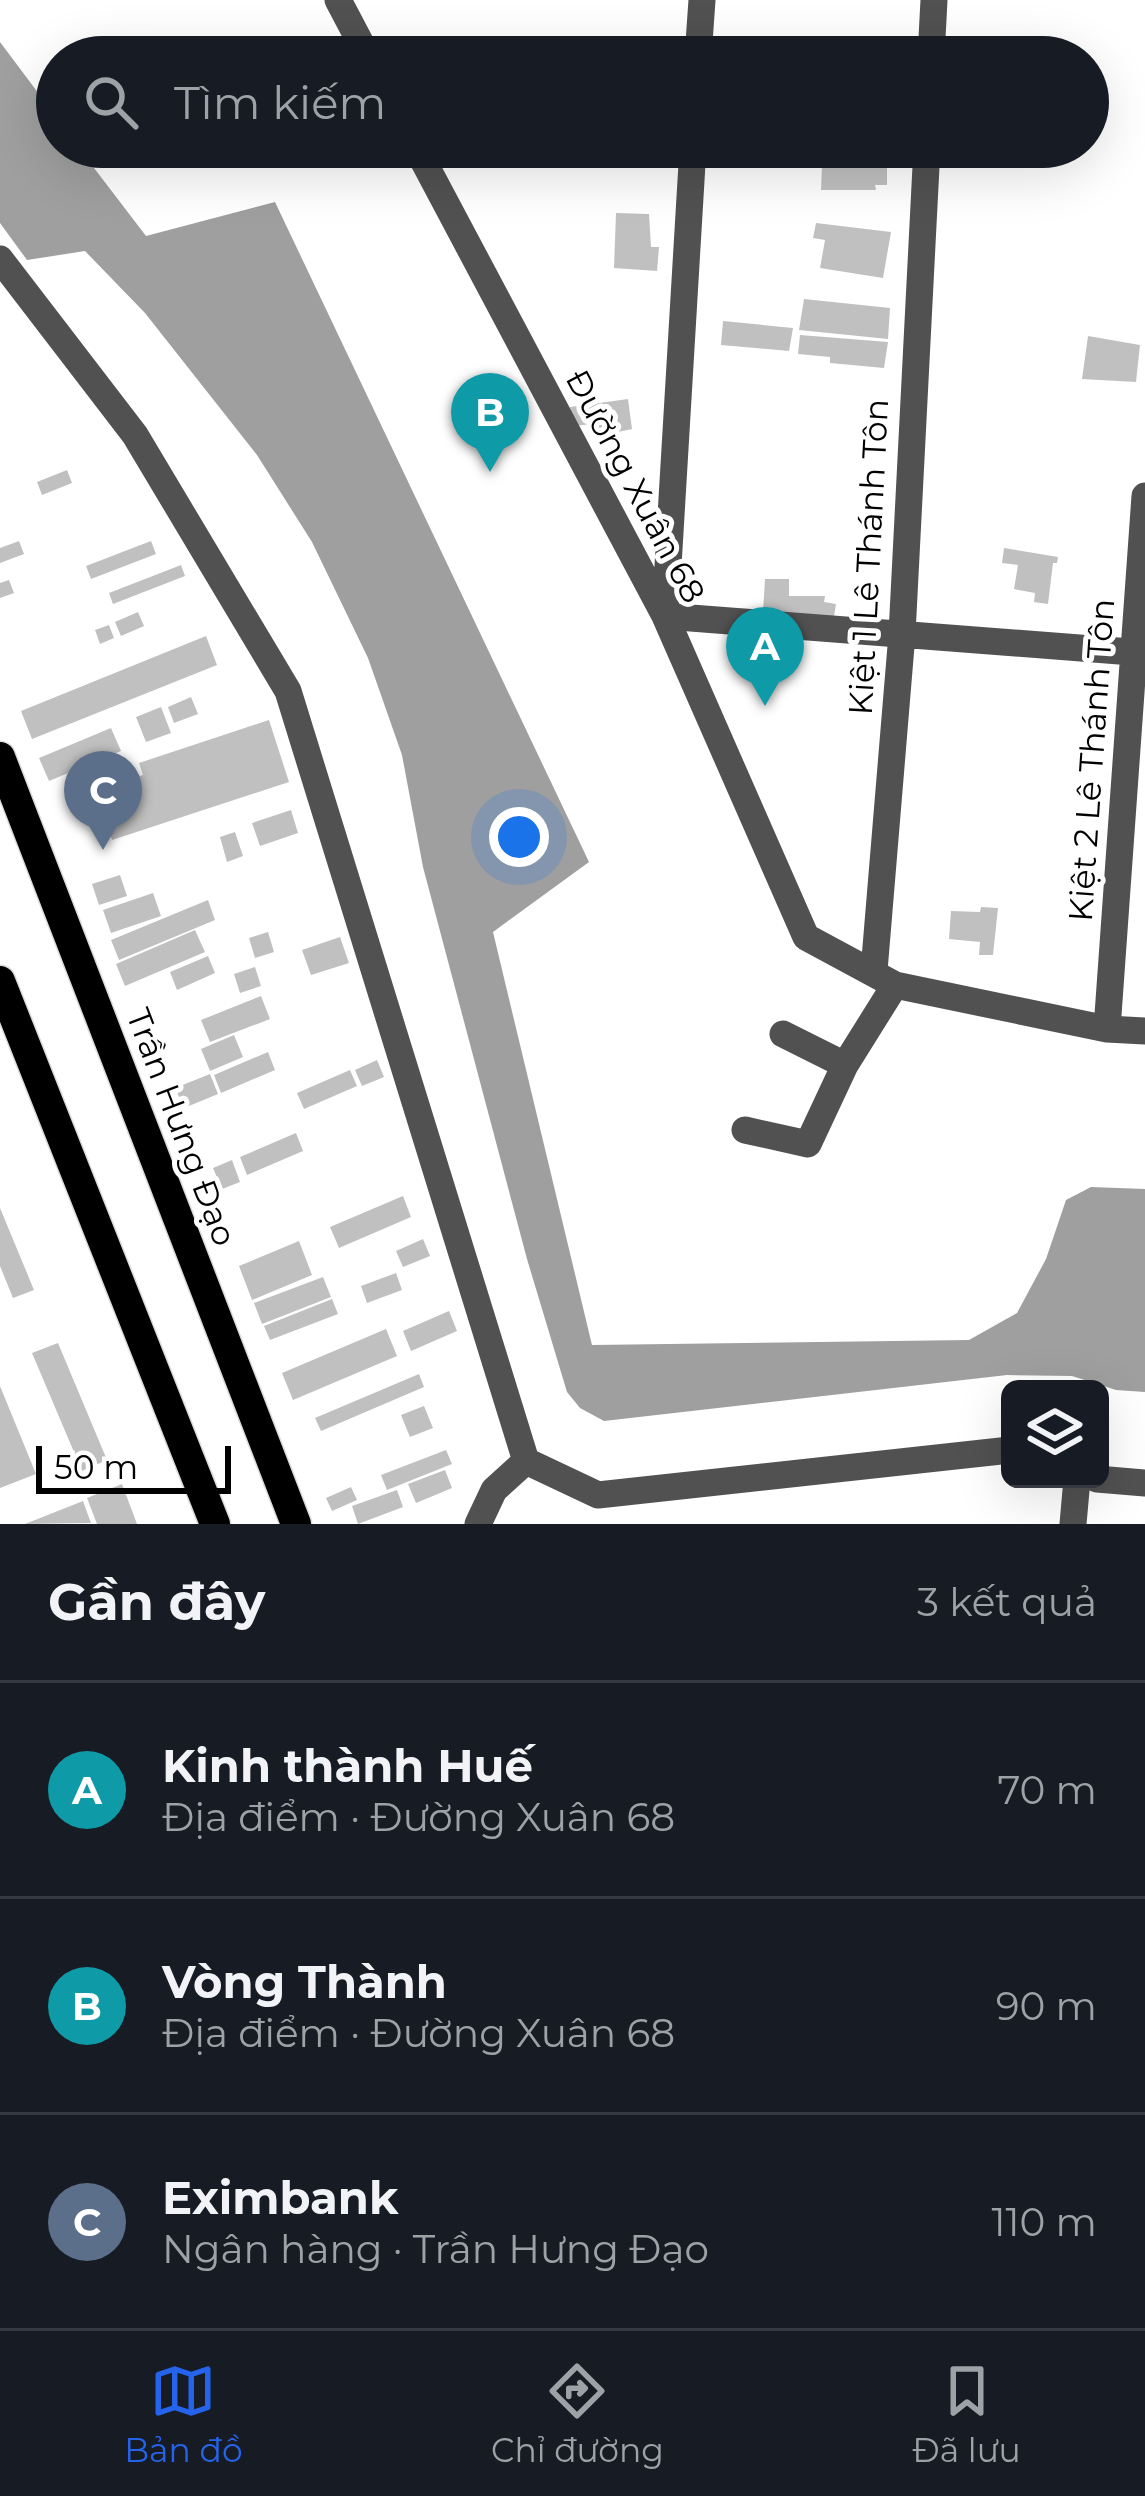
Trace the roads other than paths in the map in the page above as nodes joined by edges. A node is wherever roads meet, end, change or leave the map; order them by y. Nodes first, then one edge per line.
1 (338, 0) edge
2 (701, 0) edge
3 (934, 0) edge
4 (357, 36) edge
5 (699, 36) edge
6 (932, 36) edge
7 (427, 168) edge
8 (692, 168) edge
9 (926, 168) edge
10 (0, 260) edge
11 (11, 296) edge
12 (1145, 496) edge
13 (665, 616) junction
14 (902, 634) junction
15 (1141, 653) edge
16 (0, 757) edge
17 (884, 978) junction
18 (0, 981) edge
19 (1107, 1029) junction
20 (1145, 1031) edge
21 (783, 1034) dead end
22 (845, 1065) junction
23 (745, 1130) dead end
24 (1001, 1451) edge
25 (526, 1461) junction
26 (1109, 1480) edge
27 (1145, 1483) edge
28 (1076, 1488) edge
29 (215, 1524) edge
30 (296, 1524) edge
31 (478, 1524) edge
32 (1073, 1524) edge

1 - 4 street
2 - 5 street
3 - 6 street
7 - 13 street, Đường Xuân 68
8 - 13 street
9 - 14 street, Kiệt 1 Lê Thánh Tôn
10 - 11 street
11 - 25 street
12 - 15 street, Kiệt 2 Lê Thánh Tôn
13 - 14 street
13 - 17 street, Đường Xuân 68
14 - 15 street
14 - 17 street, Kiệt 1 Lê Thánh Tôn
15 - 19 street, Kiệt 2 Lê Thánh Tôn
16 - 30 main road, Trần Hưng Đạo
17 - 19 street, Đường Xuân 68
17 - 22 street
18 - 29 main road
19 - 20 street, Đường Xuân 68
21 - 22 street
22 - 23 street
24 - 25 street
25 - 31 street
26 - 27 street
28 - 32 street

